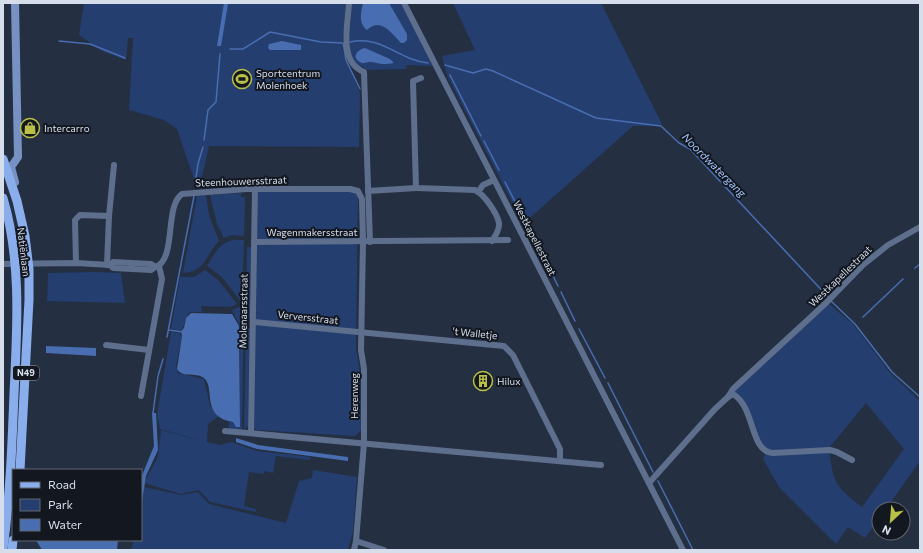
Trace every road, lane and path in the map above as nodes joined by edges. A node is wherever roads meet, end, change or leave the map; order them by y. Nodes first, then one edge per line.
1 (15, 3) edge
2 (349, 3) edge
3 (404, 3) edge
4 (421, 78) dead end
5 (3, 159) edge
6 (14, 161) junction
7 (114, 165) dead end
8 (494, 180) junction
9 (416, 188) junction
10 (255, 189) junction
11 (368, 191) junction
12 (478, 192) junction
13 (3, 198) edge
14 (16, 201) junction
15 (109, 216) junction
16 (920, 227) edge
17 (508, 240) dead end
18 (492, 241) junction
19 (254, 242) junction
20 (367, 242) junction
21 (76, 263) junction
22 (3, 264) edge
23 (16, 264) junction
24 (28, 264) junction
25 (108, 265) junction
26 (157, 267) junction
27 (253, 322) junction
28 (362, 333) junction
29 (106, 345) dead end
30 (149, 350) junction
31 (141, 396) dead end
32 (728, 397) junction
33 (225, 431) dead end
34 (251, 433) junction
35 (364, 443) junction
36 (852, 460) dead end
37 (560, 461) junction
38 (601, 465) dead end
39 (20, 469) edge
40 (649, 483) junction
41 (356, 541) junction
42 (3, 549) edge
43 (354, 550) edge
44 (384, 550) edge
45 (683, 550) edge

1 - 6 street
2 - 11 street, Herenweg
3 - 8 street, Westkapellestraat
4 - 9 street
5 - 6 street
5 - 14 main road, Natiënlaan / N49
6 - 14 street
7 - 15 street
8 - 12 street
8 - 40 street, Westkapellestraat
9 - 11 street
9 - 12 street
10 - 19 street, Molenaarsstraat
10 - 20 street, Steenhouwersstraat
10 - 26 street, Steenhouwersstraat
11 - 20 street, Herenweg
12 - 18 street
13 - 23 main road, Natiënlaan / N49
14 - 24 main road, Natiënlaan / N49
15 - 21 street
15 - 25 street
16 - 32 street, Westkapellestraat
17 - 18 street
18 - 20 street
19 - 20 street, Wagenmakersstraat
19 - 27 street, Molenaarsstraat
20 - 28 street, Herenweg
21 - 24 street
21 - 25 street
22 - 23 street
23 - 24 street
23 - 42 main road, Natiënlaan / N49
24 - 39 main road, Natiënlaan / N49
25 - 26 street
26 - 30 street
27 - 28 street, Verversstraat
27 - 34 street, Molenaarsstraat
28 - 35 street, Herenweg
28 - 37 street, 't Walletje
29 - 30 street
30 - 31 street
32 - 36 street
32 - 40 street, Westkapellestraat
33 - 34 street
34 - 35 street
35 - 37 street
35 - 41 street, Herenweg
37 - 38 street
40 - 45 street, Westkapellestraat
41 - 43 street, Herenweg
41 - 44 street

